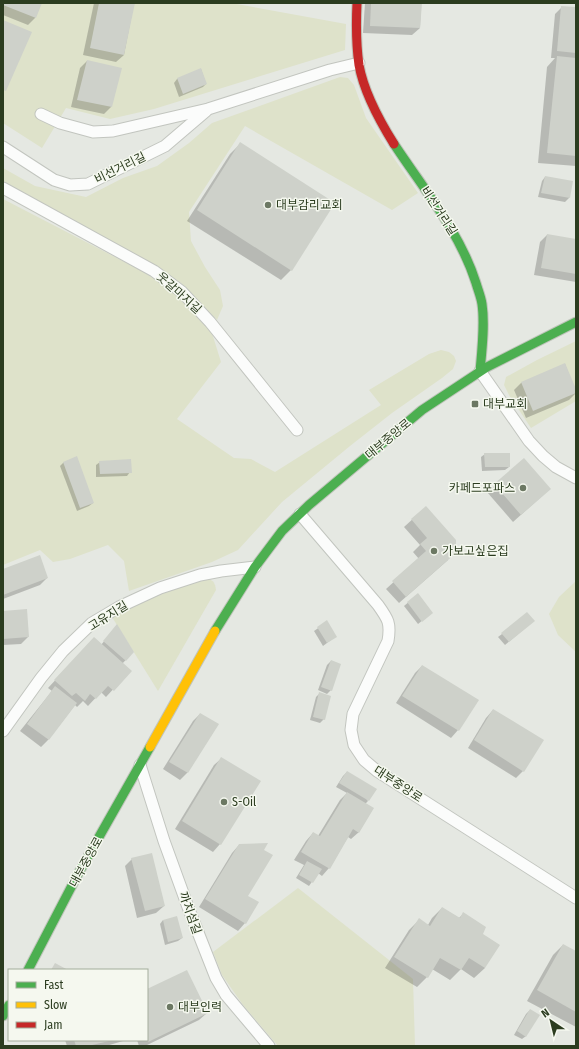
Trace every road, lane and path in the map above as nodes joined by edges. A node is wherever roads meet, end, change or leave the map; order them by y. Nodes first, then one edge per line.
1 (357, 3) edge
2 (359, 63) junction
3 (208, 109) junction
4 (41, 114) dead end
5 (3, 147) edge
6 (3, 188) edge
7 (576, 322) edge
8 (480, 371) junction
9 (297, 430) dead end
10 (576, 478) edge
11 (300, 514) junction
12 (255, 567) junction
13 (3, 731) edge
14 (140, 764) junction
15 (576, 898) edge
16 (29, 969) edge
17 (8, 1007) edge
18 (3, 1016) edge
19 (269, 1046) edge

1 - 2 street, 비선거리길
2 - 3 lane, 비선거리길
2 - 8 street, 비선거리길
3 - 4 lane, 비선거리길
3 - 5 lane, 비선거리길
6 - 9 lane, 웃갈마지길
7 - 8 street, 대부중앙로
8 - 10 lane
8 - 11 street, 대부중앙로
11 - 12 street, 대부중앙로
11 - 15 lane, 대부중앙로
12 - 13 lane, 고유지길
12 - 14 street, 대부중앙로
14 - 16 street, 대부중앙로
14 - 19 lane, 까치섬길
17 - 18 street

